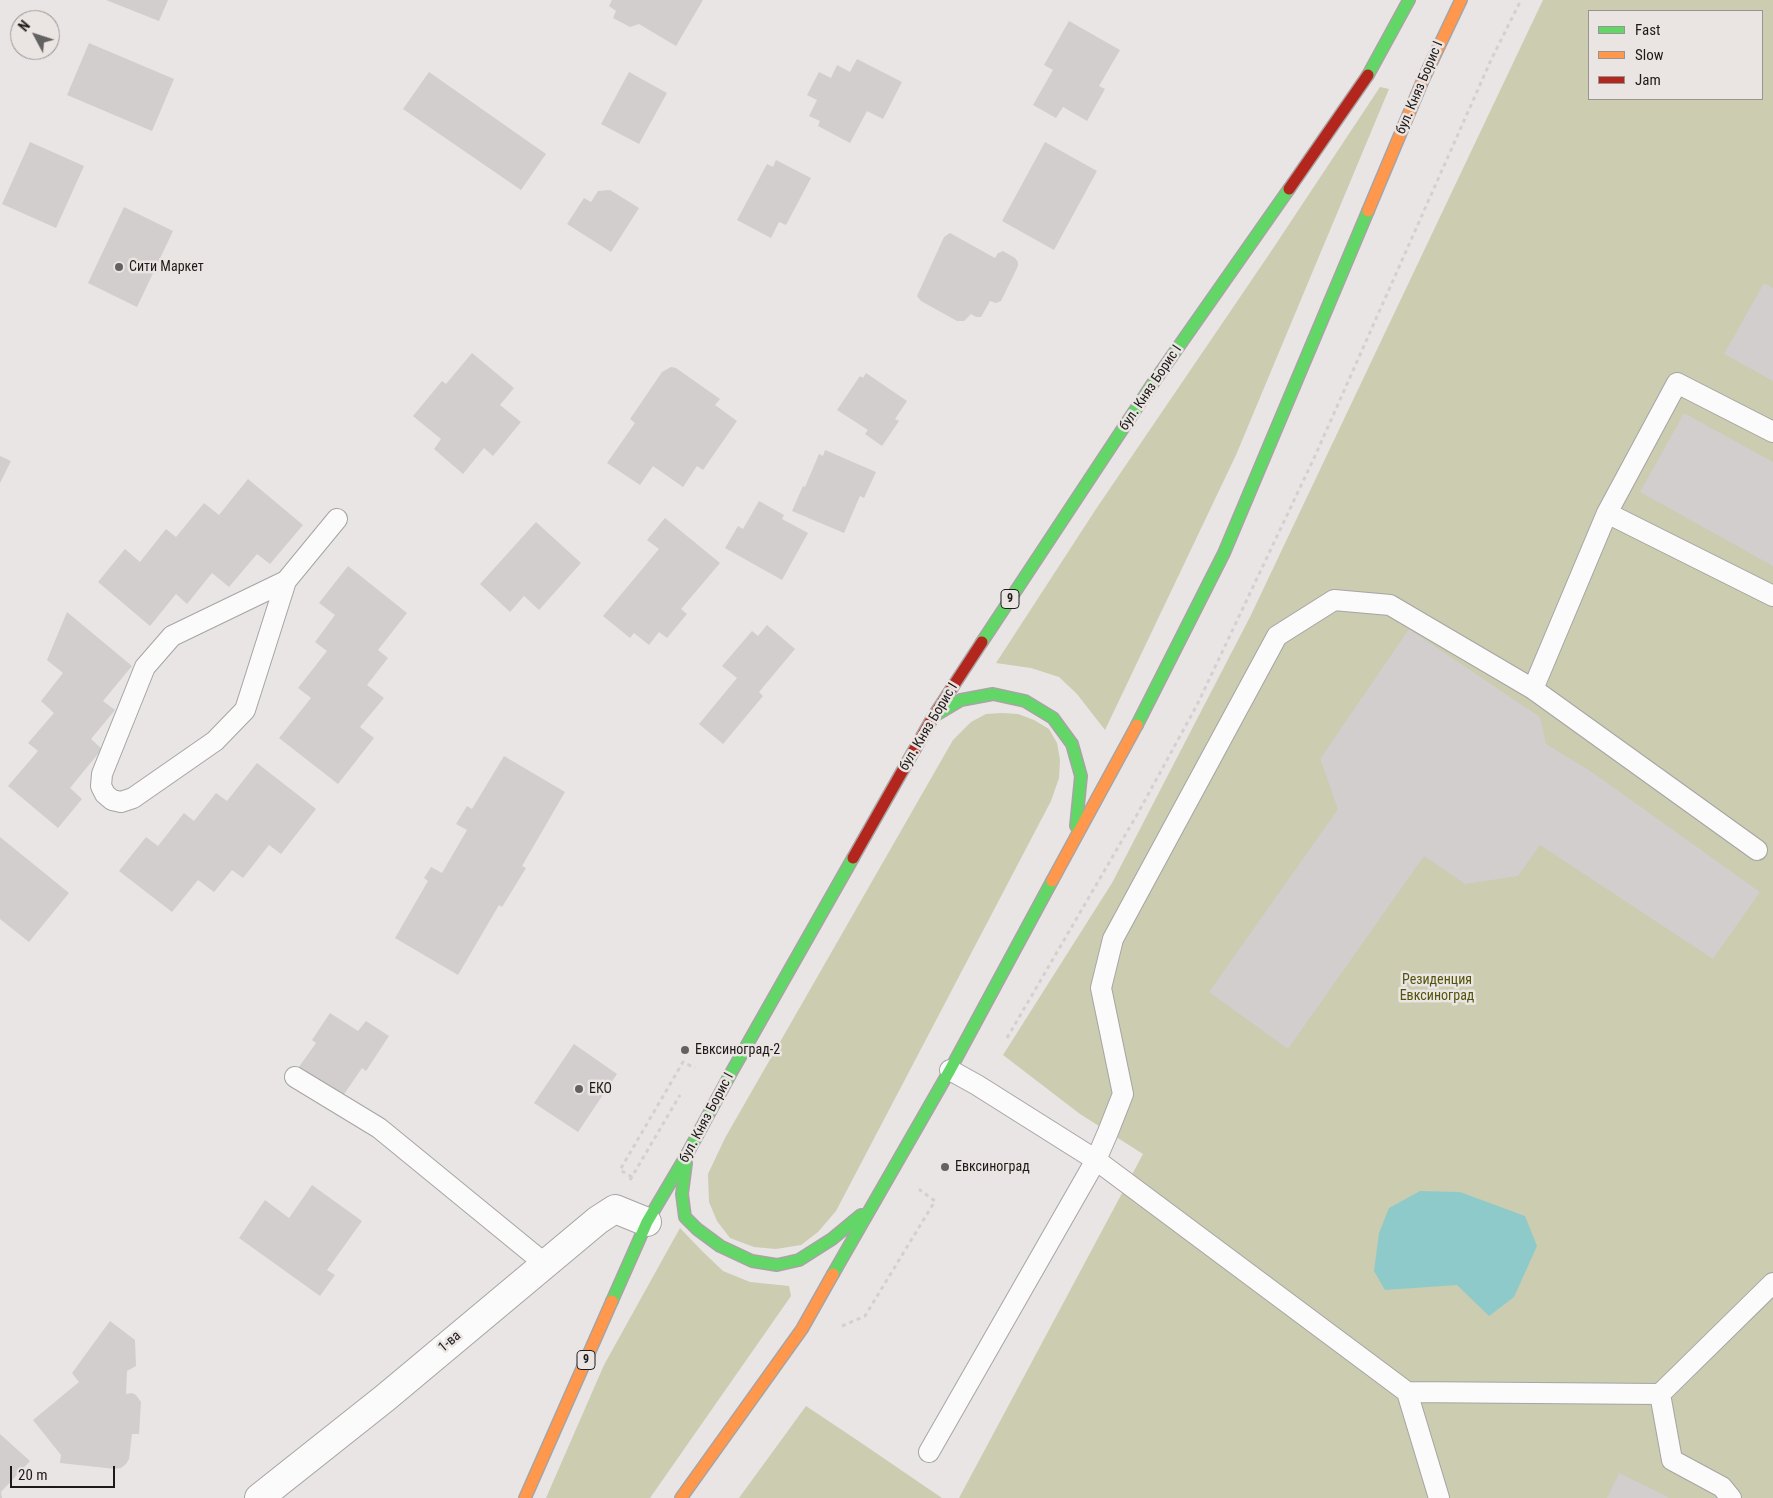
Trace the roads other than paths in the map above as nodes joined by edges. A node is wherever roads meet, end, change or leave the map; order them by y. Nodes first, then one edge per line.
1 (1409, 0) edge
2 (1461, 0) edge
3 (1773, 432) edge
4 (1608, 512) junction
5 (337, 519) dead end
6 (286, 581) junction
7 (1773, 596) edge
8 (1533, 689) junction
9 (933, 717) junction
10 (1074, 842) junction
11 (1757, 850) dead end
12 (950, 1070) junction
13 (295, 1077) dead end
14 (686, 1156) junction
15 (1096, 1160) junction
16 (876, 1202) junction
17 (648, 1222) junction
18 (544, 1263) junction
19 (1773, 1283) edge
20 (1407, 1392) junction
21 (1660, 1394) junction
22 (929, 1452) dead end
23 (259, 1498) edge
24 (526, 1498) edge
25 (681, 1498) edge
26 (1439, 1498) edge
27 (1731, 1498) edge

1 - 9 highway, бул. Княз Борис I / 9
2 - 10 highway, бул. Княз Борис I
3 - 4 lane
4 - 7 lane
4 - 8 lane
5 - 6 lane
6 - 6 lane
8 - 11 lane
8 - 15 lane
9 - 10 highway
9 - 14 highway, бул. Княз Борис I / 9
10 - 12 highway, бул. Княз Борис I
12 - 15 lane
12 - 16 highway, бул. Княз Борис I
13 - 18 lane
14 - 16 highway
14 - 17 highway, бул. Княз Борис I / 9
15 - 20 lane
15 - 22 lane
16 - 25 highway, бул. Княз Борис I
17 - 18 street, 1-ва
17 - 24 highway, бул. Княз Борис I / 9
18 - 23 street, 1-ва
19 - 21 lane
20 - 21 lane
20 - 26 lane
21 - 27 lane

